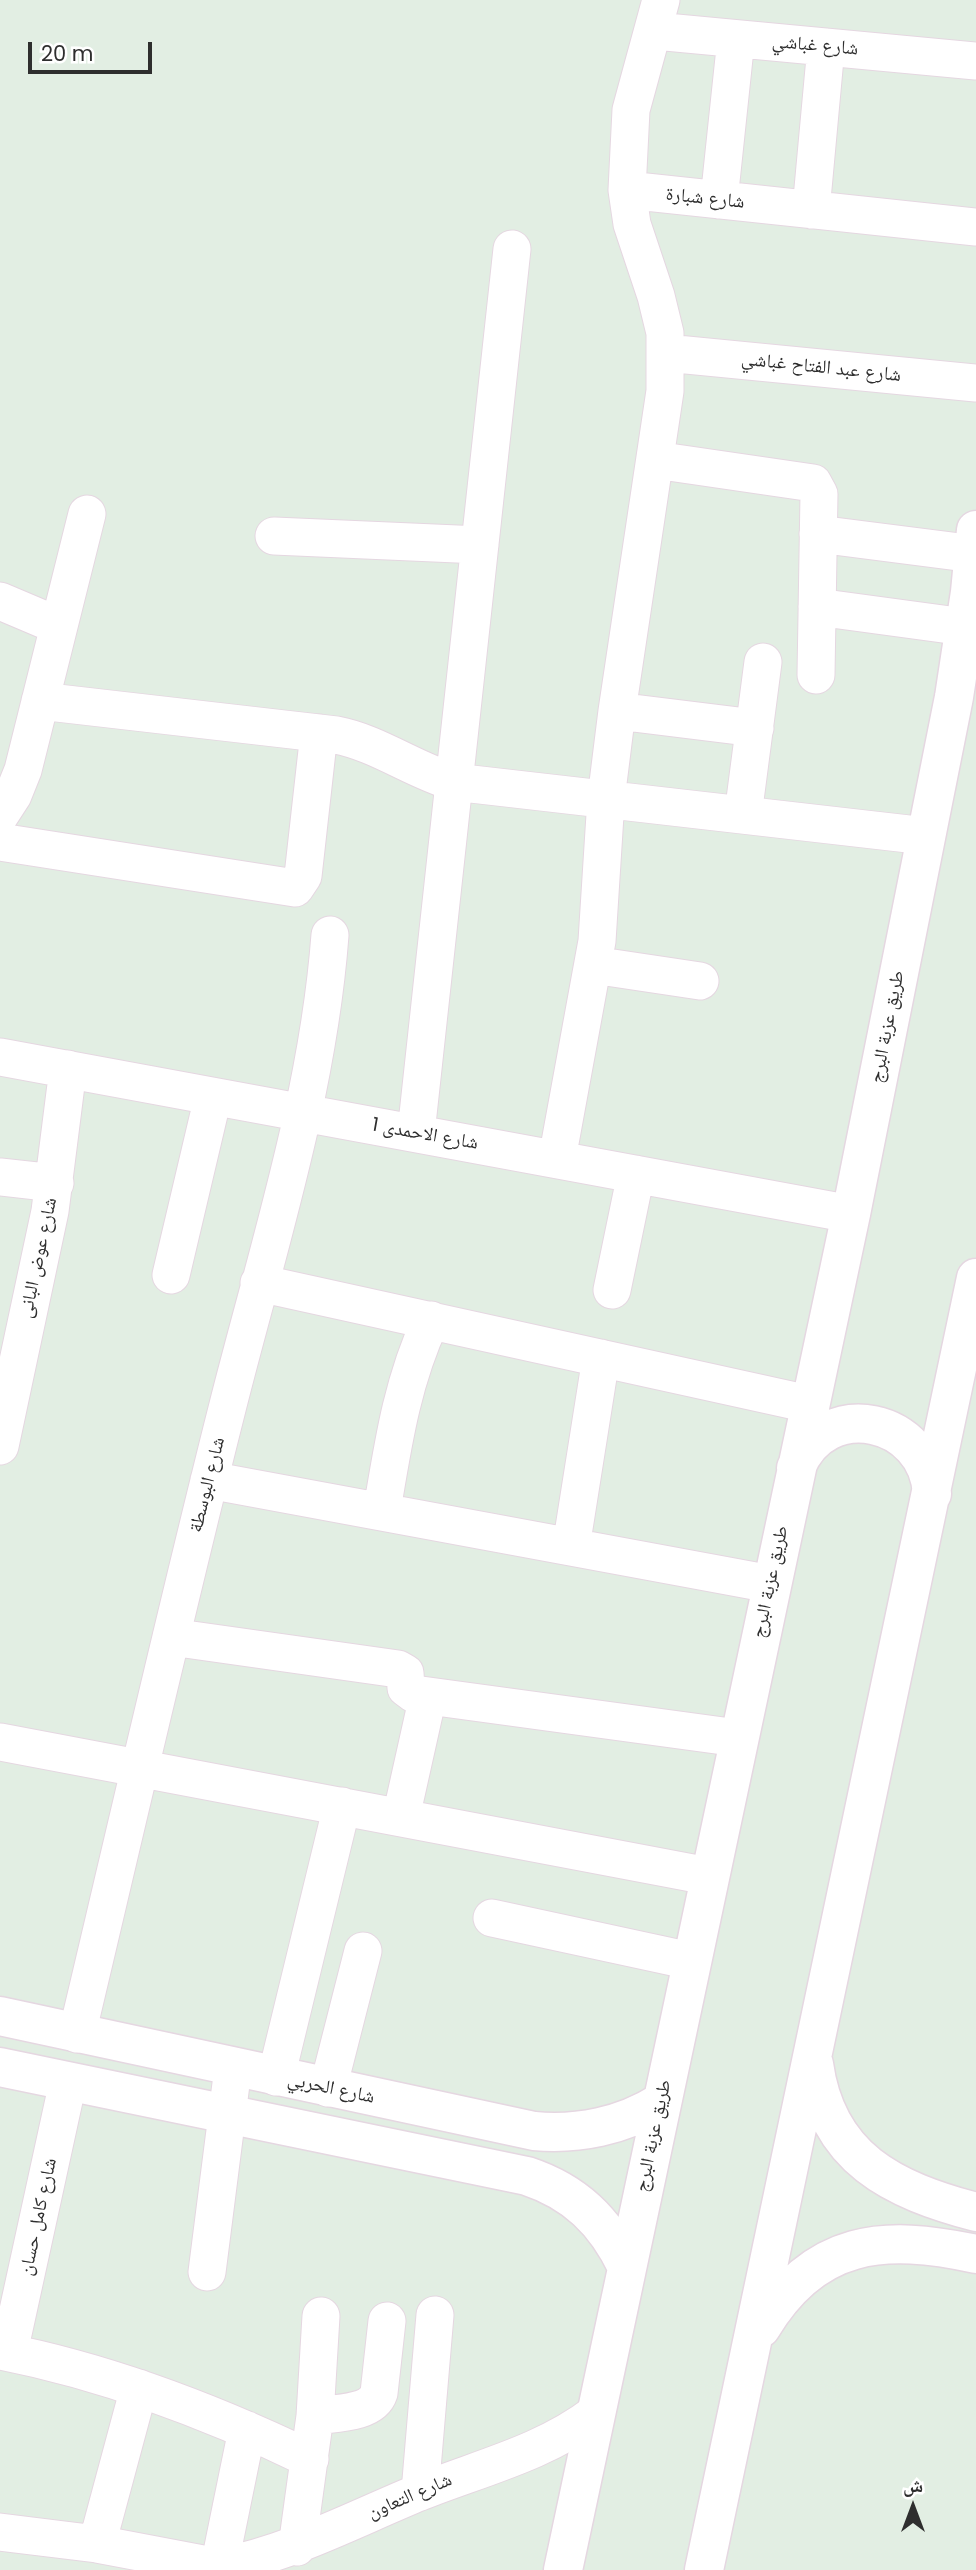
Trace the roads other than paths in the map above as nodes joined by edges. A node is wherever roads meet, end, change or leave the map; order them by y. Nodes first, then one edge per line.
1 (658, 16) edge
2 (736, 39) junction
3 (826, 47) junction
4 (976, 61) edge
5 (627, 190) junction
6 (719, 200) junction
7 (811, 210) junction
8 (976, 227) edge
9 (512, 249) dead end
10 (666, 353) junction
11 (976, 383) edge
12 (655, 460) junction
13 (87, 514) dead end
14 (818, 534) junction
15 (274, 536) dead end
16 (975, 542) edge
17 (480, 545) junction
18 (0, 601) edge
19 (972, 604) edge
20 (817, 607) junction
21 (59, 626) junction
22 (763, 662) dead end
23 (816, 675) dead end
24 (40, 701) junction
25 (617, 710) junction
26 (755, 728) junction
27 (319, 733) junction
28 (454, 782) junction
29 (606, 799) junction
30 (0, 815) edge
31 (743, 815) junction
32 (926, 836) junction
33 (0, 842) edge
34 (330, 935) dead end
35 (593, 965) junction
36 (700, 981) dead end
37 (0, 1057) edge
38 (68, 1069) junction
39 (213, 1097) junction
40 (302, 1112) junction
41 (416, 1133) junction
42 (557, 1160) junction
43 (636, 1174) junction
44 (0, 1177) edge
45 (55, 1183) junction
46 (851, 1214) junction
47 (171, 1275) dead end
48 (976, 1278) edge
49 (259, 1283) junction
50 (612, 1290) dead end
51 (431, 1320) junction
52 (601, 1358) junction
53 (809, 1404) junction
54 (0, 1446) edge
55 (794, 1472) junction
56 (209, 1480) junction
57 (932, 1497) junction
58 (382, 1510) junction
59 (571, 1547) junction
60 (771, 1584) junction
61 (171, 1637) junction
62 (428, 1696) junction
63 (738, 1738) junction
64 (0, 1742) edge
65 (141, 1767) junction
66 (342, 1806) junction
67 (401, 1817) junction
68 (708, 1877) junction
69 (492, 1918) dead end
70 (363, 1951) dead end
71 (691, 1961) junction
72 (0, 2016) edge
73 (77, 2034) junction
74 (813, 2056) junction
75 (0, 2067) edge
76 (233, 2068) junction
77 (276, 2077) junction
78 (68, 2082) junction
79 (328, 2088) junction
80 (660, 2102) junction
81 (227, 2115) junction
82 (928, 2199) junction
83 (976, 2212) edge
84 (918, 2243) junction
85 (976, 2254) edge
86 (627, 2267) junction
87 (207, 2272) dead end
88 (435, 2315) dead end
89 (321, 2316) dead end
90 (387, 2321) dead end
91 (752, 2346) junction
92 (5, 2351) edge
93 (139, 2388) junction
94 (596, 2413) junction
95 (315, 2416) junction
96 (247, 2430) junction
97 (310, 2459) junction
98 (420, 2492) junction
99 (0, 2532) edge
100 (97, 2544) junction
101 (298, 2547) junction
102 (226, 2569) edge
103 (563, 2570) edge
104 (704, 2570) edge

1 - 2 street, شارع غباشي
1 - 5 street
2 - 3 street, شارع غباشي
2 - 6 street
3 - 4 street, شارع غباشي
3 - 7 street
5 - 6 street, شارع شبارة
5 - 10 street
6 - 7 street, شارع شبارة
7 - 8 street, شارع شبارة
9 - 17 street
10 - 11 street, شارع عبد الفتاح غباشي
10 - 12 street
12 - 14 street
12 - 25 street
13 - 21 street
14 - 16 street
14 - 20 street
15 - 17 street
16 - 19 street, طريق عزبة البرج
17 - 28 street
18 - 21 street
19 - 20 street
19 - 32 street, طريق عزبة البرج
20 - 23 street
21 - 24 street
22 - 26 street
24 - 27 street
24 - 30 street
25 - 26 street
25 - 29 street
26 - 31 street
27 - 28 street
27 - 33 street
28 - 29 street
28 - 41 street
29 - 31 street
29 - 35 street
31 - 32 street
32 - 46 street, طريق عزبة البرج
34 - 40 street, شارع البوسطة
35 - 36 street
35 - 42 street
37 - 38 street, شارع الاحمدى 1
38 - 39 street, شارع الاحمدى 1
38 - 45 street, شارع عوض البانى
39 - 40 street, شارع الاحمدى 1
39 - 47 street
40 - 41 street, شارع الاحمدى 1
40 - 49 street, شارع البوسطة
41 - 42 street, شارع الاحمدى 1
42 - 43 street, شارع الاحمدى 1
43 - 46 street, شارع الاحمدى 1
43 - 50 street
44 - 45 street
45 - 54 street, شارع عوض البانى
46 - 53 street, طريق عزبة البرج
48 - 57 street
49 - 51 street
49 - 56 street, شارع البوسطة
51 - 52 street
51 - 58 street
52 - 53 street
52 - 59 street
53 - 55 street, طريق عزبة البرج
55 - 57 street
55 - 60 street, طريق عزبة البرج
56 - 58 street
56 - 61 street, شارع البوسطة
57 - 74 street
58 - 59 street
59 - 60 street
60 - 63 street, طريق عزبة البرج
61 - 62 street
61 - 65 street, شارع البوسطة
62 - 63 street
62 - 67 street
63 - 68 street, طريق عزبة البرج
64 - 65 street
65 - 66 street
65 - 73 street, شارع البوسطة
66 - 67 street
66 - 77 street
67 - 68 street
68 - 71 street, طريق عزبة البرج
69 - 71 street
70 - 79 street
71 - 80 street, طريق عزبة البرج
72 - 73 street, شارع الحربي
73 - 76 street, شارع الحربي
74 - 82 street
74 - 91 street
75 - 78 street
76 - 77 street, شارع الحربي
76 - 81 street
77 - 79 street, شارع الحربي
78 - 81 street
78 - 92 street, شارع كامل حسان
79 - 80 street, شارع الحربي
80 - 86 street, طريق عزبة البرج
81 - 86 street
81 - 87 street
82 - 83 street
82 - 84 street
84 - 85 street
84 - 91 street
86 - 94 street, طريق عزبة البرج
88 - 98 street
89 - 95 street
90 - 95 street
91 - 104 street
92 - 93 street
93 - 96 street
93 - 100 street
94 - 98 street, شارع التعاون
94 - 103 street, طريق عزبة البرج
95 - 97 street
96 - 97 street
96 - 102 street
97 - 101 street
98 - 101 street, شارع التعاون
99 - 100 street, شارع التعاون
100 - 102 street, شارع التعاون
101 - 102 street, شارع التعاون

